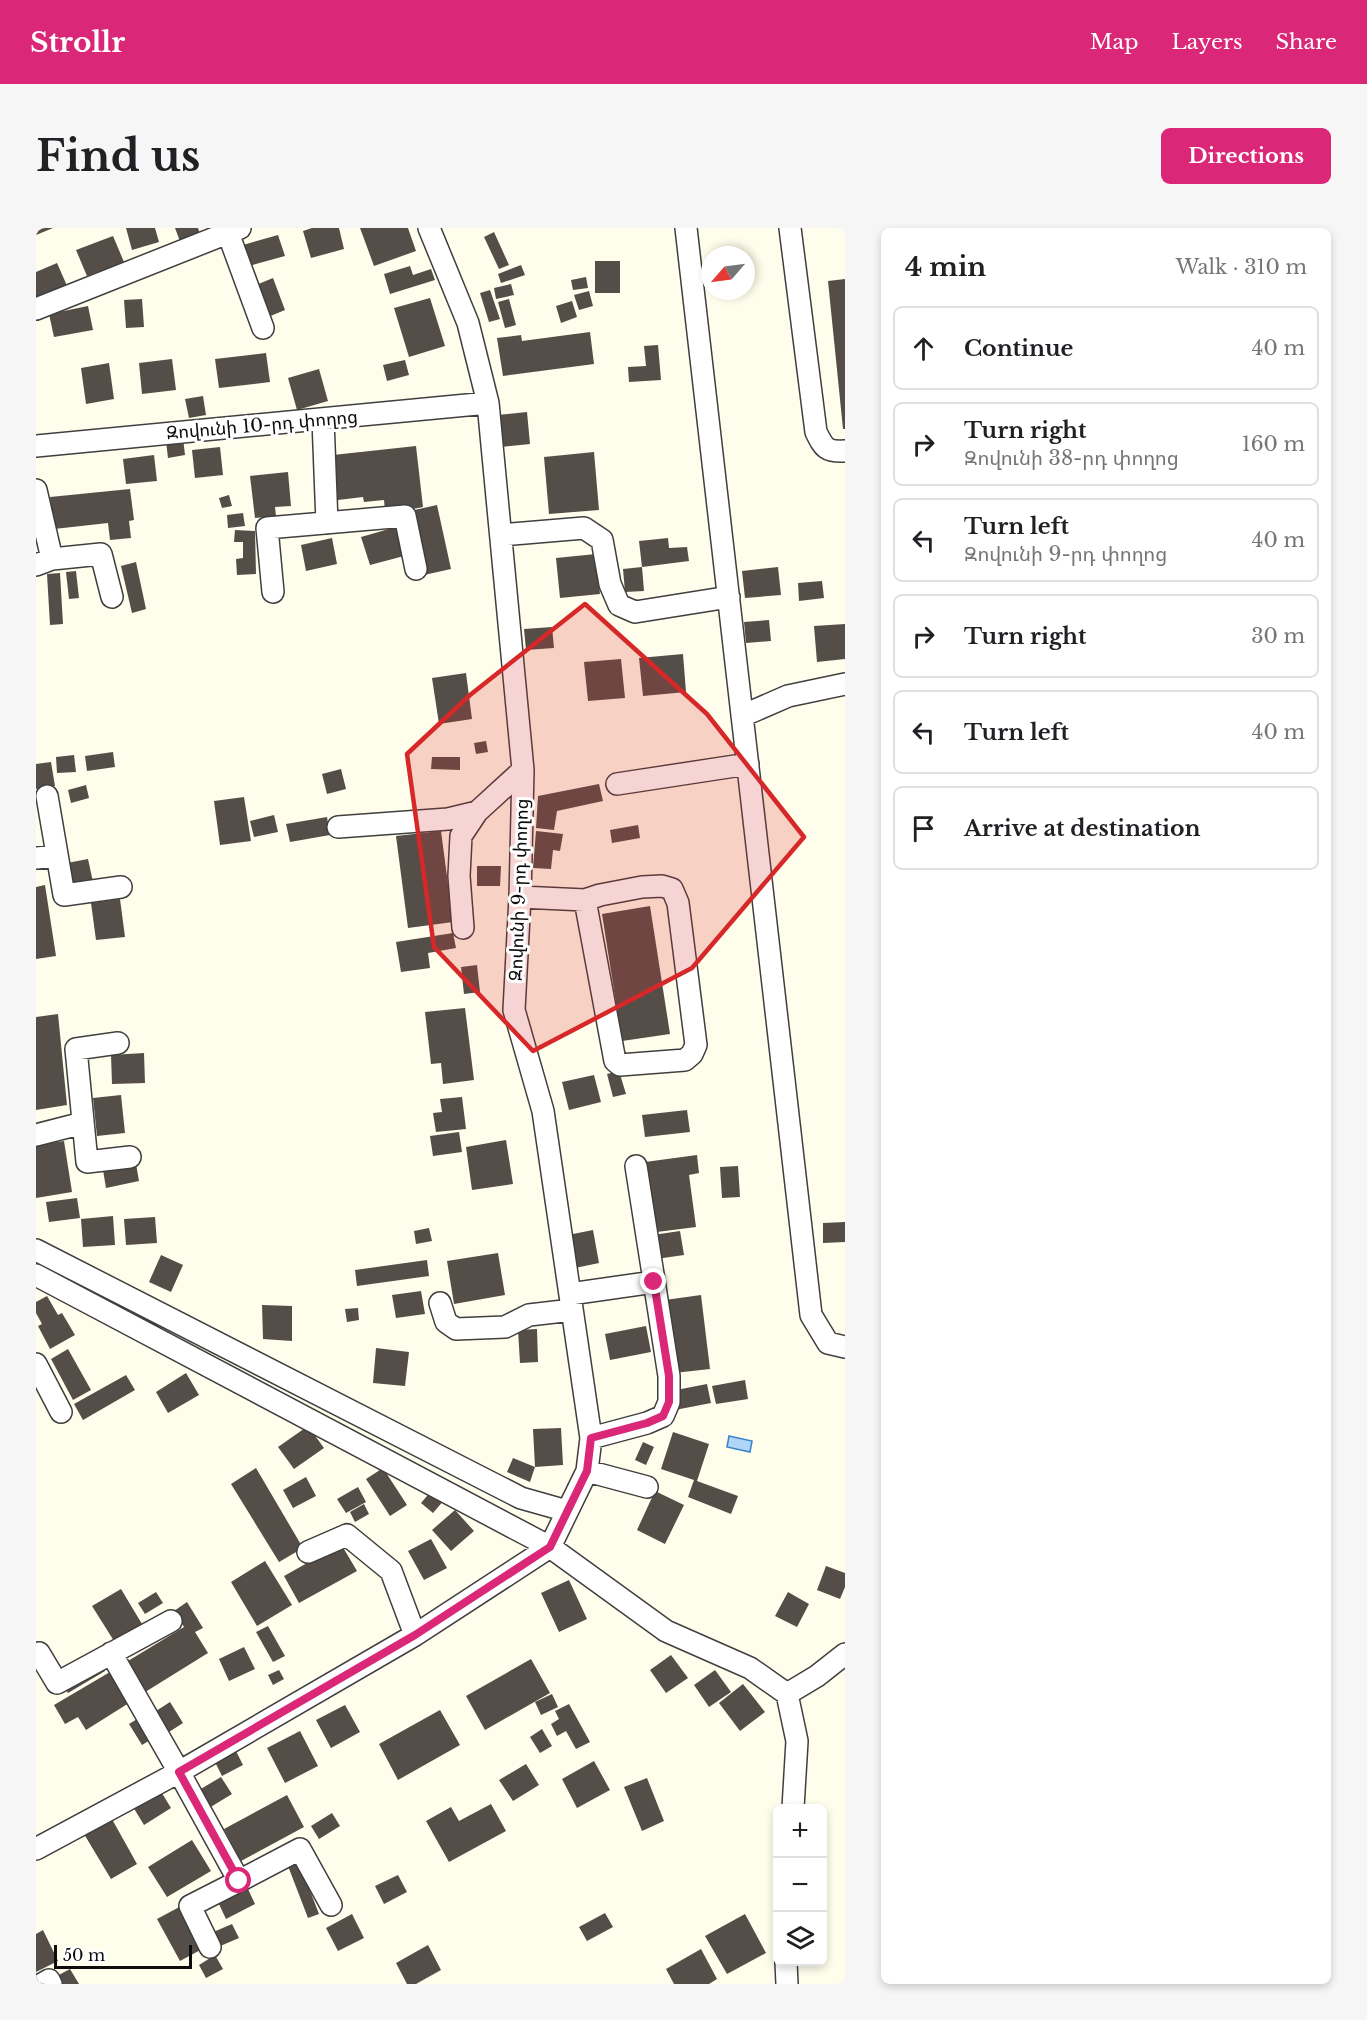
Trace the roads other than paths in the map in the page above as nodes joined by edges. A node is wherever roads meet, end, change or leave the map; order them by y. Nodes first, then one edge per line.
1 (429, 228) edge
2 (686, 228) edge
3 (790, 228) edge
4 (234, 230) edge
5 (36, 309) edge
6 (263, 328) dead end
7 (488, 402) junction
8 (323, 420) junction
9 (36, 446) edge
10 (845, 451) edge
11 (36, 490) edge
12 (327, 523) junction
13 (501, 535) junction
14 (44, 562) edge
15 (416, 569) dead end
16 (273, 592) dead end
17 (112, 597) dead end
18 (729, 597) junction
19 (845, 684) edge
20 (742, 716) junction
21 (748, 764) junction
22 (523, 770) junction
23 (617, 784) dead end
24 (47, 795) dead end
25 (477, 812) junction
26 (338, 827) dead end
27 (46, 857) edge
28 (121, 887) dead end
29 (520, 897) junction
30 (585, 900) junction
31 (463, 928) dead end
32 (118, 1043) dead end
33 (83, 1123) junction
34 (36, 1135) edge
35 (130, 1158) dead end
36 (636, 1166) dead end
37 (36, 1250) edge
38 (36, 1275) edge
39 (654, 1282) junction
40 (571, 1302) junction
41 (440, 1303) dead end
42 (845, 1347) edge
43 (36, 1364) edge
44 (61, 1412) dead end
45 (591, 1438) junction
46 (587, 1471) junction
47 (647, 1487) dead end
48 (567, 1511) junction
49 (550, 1547) junction
50 (308, 1552) dead end
51 (171, 1620) dead end
52 (415, 1635) junction
53 (39, 1653) dead end
54 (111, 1653) junction
55 (845, 1653) edge
56 (787, 1694) junction
57 (179, 1772) junction
58 (793, 1804) edge
59 (36, 1849) edge
60 (239, 1881) junction
61 (331, 1905) dead end
62 (210, 1947) dead end
63 (786, 1966) edge
64 (42, 1984) edge
65 (51, 1984) edge
66 (787, 1984) edge

1 - 7 street, Զովունի 9-րդ փողոց
2 - 18 street
3 - 10 street
4 - 5 street
4 - 6 street
7 - 8 street, Զովունի 10-րդ փողոց
7 - 13 street, Զովունի 9-րդ փողոց
8 - 9 street, Զովունի 10-րդ փողոց
8 - 12 street
11 - 14 street
12 - 15 street
12 - 16 street
13 - 18 street
13 - 22 street, Զովունի 9-րդ փողոց
14 - 17 street
18 - 20 street
19 - 20 street
20 - 21 street
21 - 23 street
21 - 42 street
22 - 25 street
22 - 29 street, Զովունի 9-րդ փողոց
24 - 27 street
25 - 26 street
25 - 31 street
27 - 28 street
29 - 30 street
29 - 40 street, Զովունի 9-րդ փողոց
30 - 30 street
32 - 33 street
33 - 34 street
33 - 35 street
36 - 39 street
37 - 48 street
38 - 49 street
39 - 40 street
39 - 45 street
40 - 41 street
40 - 45 street, Զովունի 9-րդ փողոց
43 - 44 street
45 - 46 street, Զովունի 9-րդ փողոց
46 - 47 street
46 - 48 street, Զովունի 9-րդ փողոց
48 - 49 street, Զովունի 9-րդ փողոց
49 - 52 street
49 - 56 street
50 - 52 street
51 - 54 street
52 - 57 street
53 - 54 street
54 - 57 street
55 - 56 street
56 - 58 street
57 - 59 street
57 - 60 street
60 - 61 street
60 - 62 street
63 - 66 street
64 - 65 street

